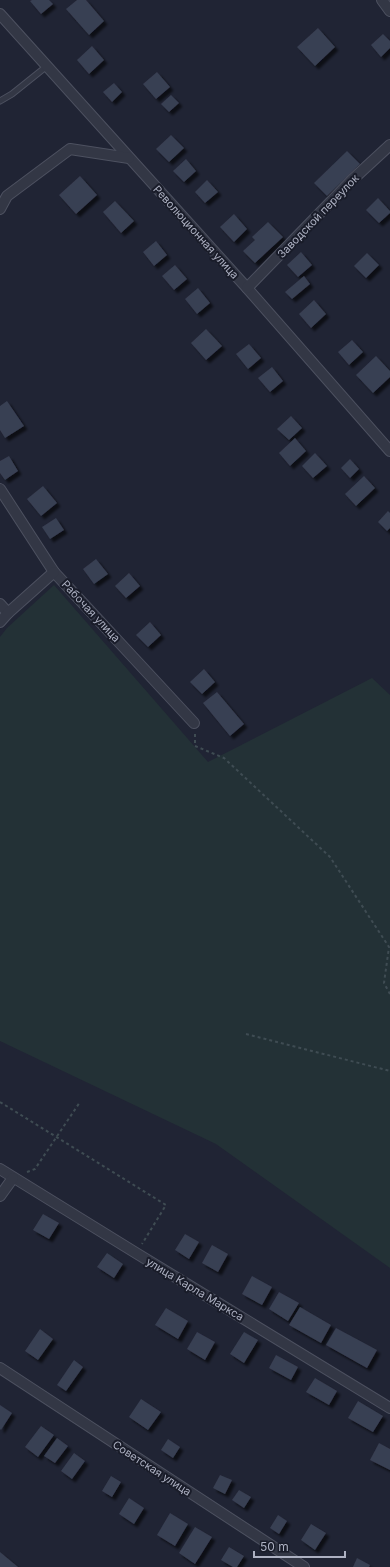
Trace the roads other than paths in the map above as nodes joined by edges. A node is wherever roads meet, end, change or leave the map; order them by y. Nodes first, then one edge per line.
1 (382, 0) edge
2 (390, 10) edge
3 (0, 14) edge
4 (47, 66) junction
5 (0, 101) edge
6 (390, 145) edge
7 (129, 158) junction
8 (0, 209) edge
9 (247, 288) junction
10 (390, 451) edge
11 (0, 490) edge
12 (54, 572) junction
13 (0, 604) edge
14 (8, 613) junction
15 (0, 622) edge
16 (194, 723) road end
17 (0, 1169) edge
18 (13, 1178) junction
19 (0, 1196) edge
20 (0, 1368) edge
21 (390, 1408) edge
22 (304, 1567) edge

1 - 2 street
3 - 4 street, Революционная улица
4 - 5 lane
4 - 7 street, Революционная улица
6 - 9 street, Заводской переулок
7 - 8 street
7 - 9 street, Революционная улица
9 - 10 street, Революционная улица
11 - 12 street, Рабочая улица
12 - 14 street
12 - 16 street, Рабочая улица
13 - 14 street
14 - 15 street
17 - 18 street, улица Карла Маркса
18 - 19 street
18 - 21 street, улица Карла Маркса
20 - 22 street, Советская улица

